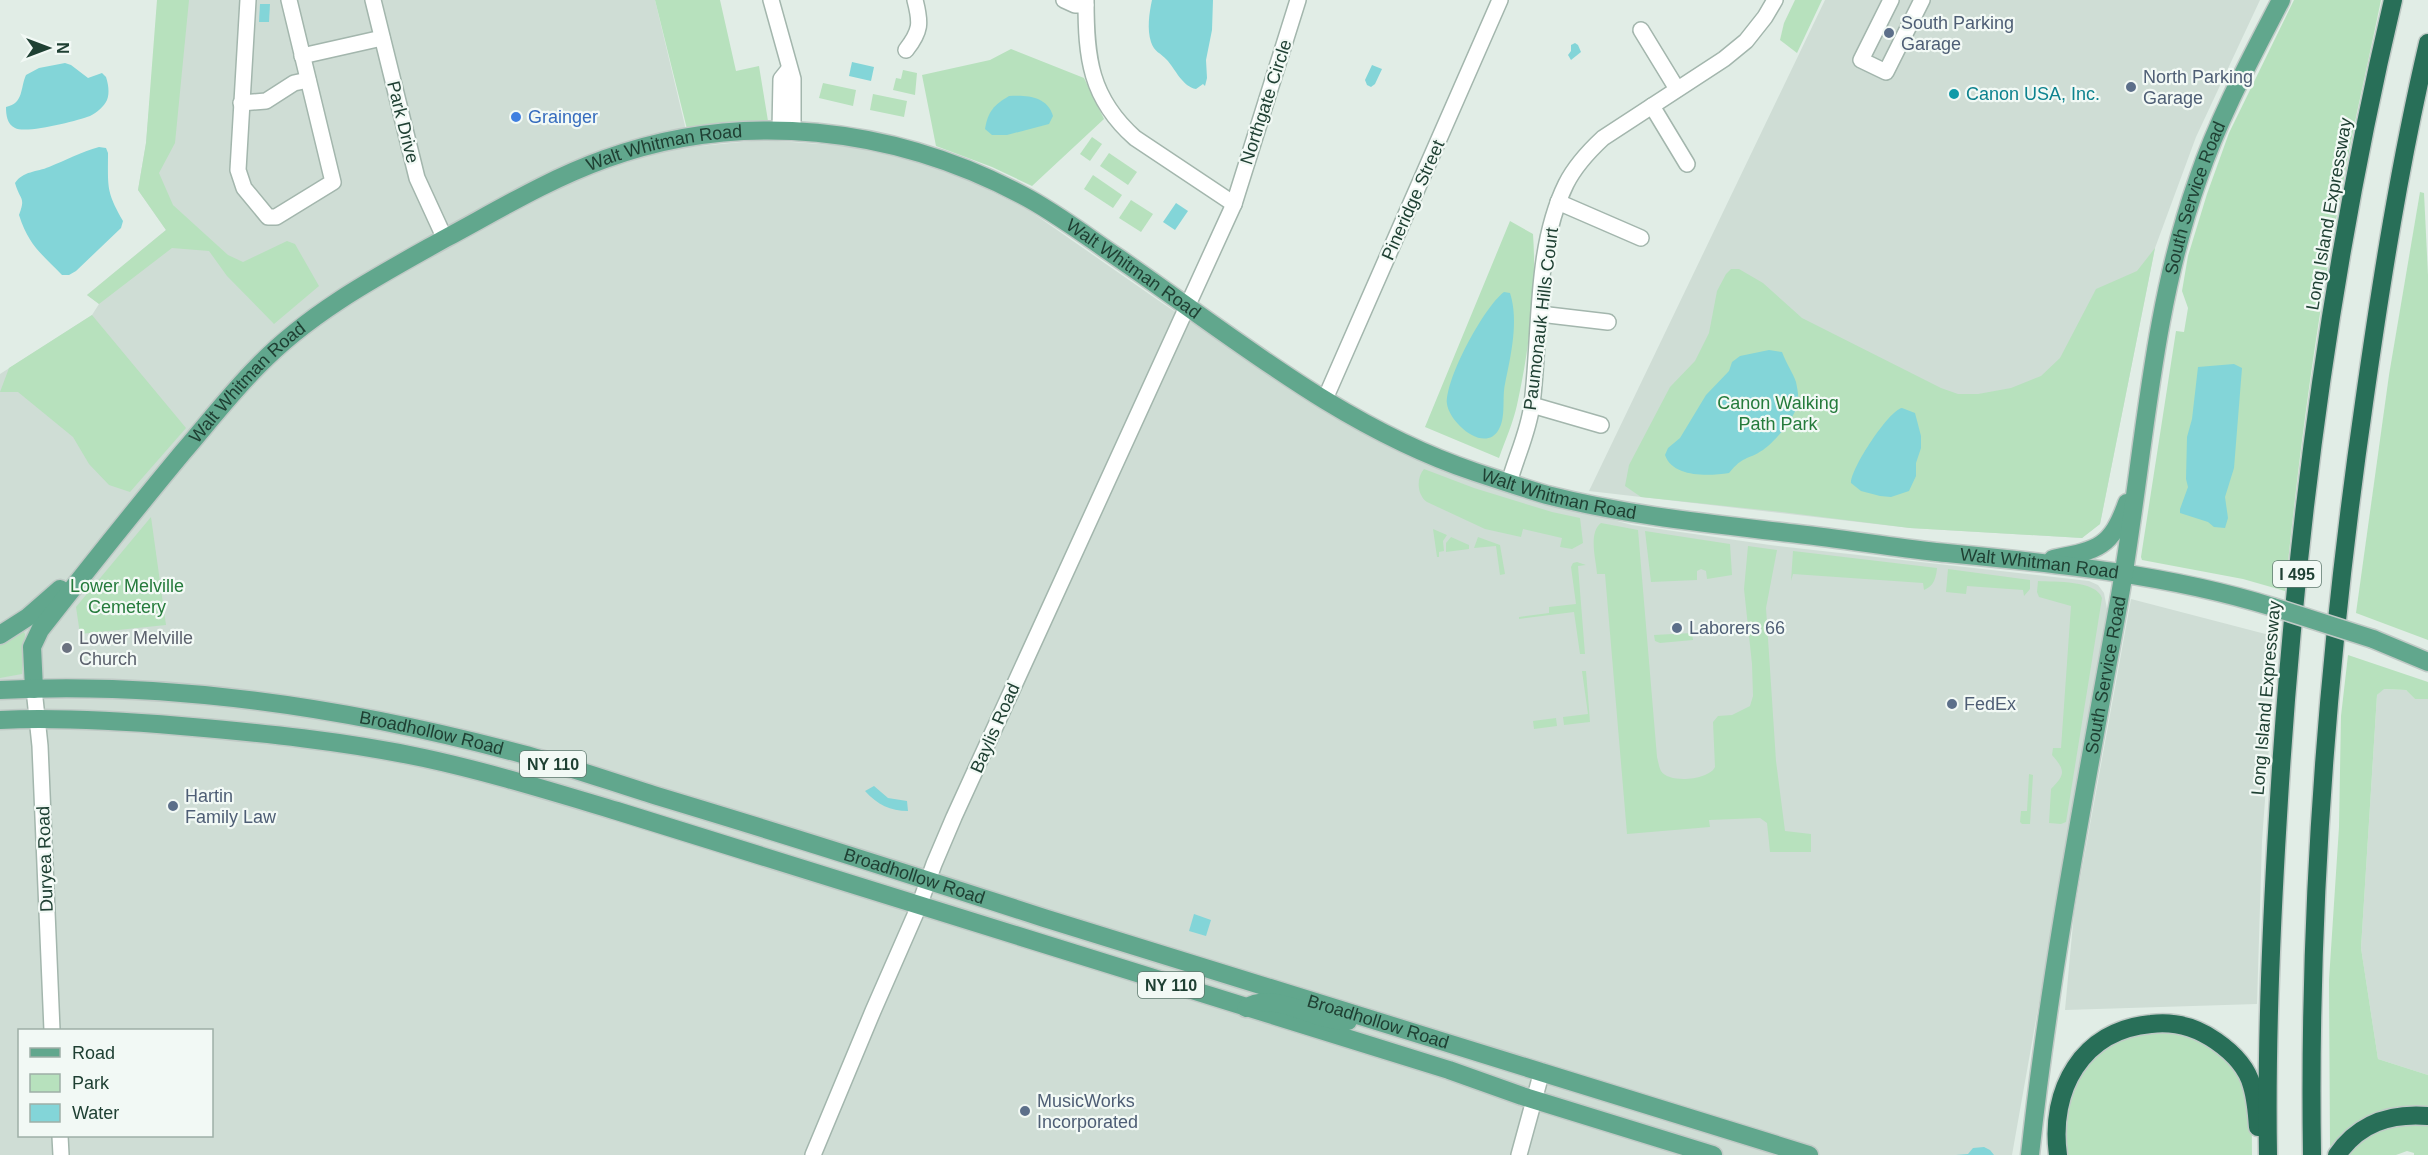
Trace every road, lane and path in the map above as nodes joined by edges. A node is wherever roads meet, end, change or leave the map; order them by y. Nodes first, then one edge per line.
1 (248, 0) edge
2 (289, 0) edge
3 (373, 0) edge
4 (771, 0) edge
5 (915, 0) edge
6 (1064, 0) edge
7 (1298, 0) edge
8 (1500, 0) edge
9 (1775, 0) edge
10 (1891, 0) edge
11 (1922, 0) edge
12 (2281, 0) edge
13 (2393, 0) edge
14 (1086, 2) edge
15 (1641, 30) dead end
16 (381, 33) junction
17 (2428, 43) edge
18 (906, 50) dead end
19 (301, 52) junction
20 (308, 80) junction
21 (1677, 89) junction
22 (241, 103) junction
23 (1652, 106) junction
24 (786, 130) junction
25 (1688, 164) dead end
26 (1558, 202) junction
27 (1234, 204) junction
28 (1641, 238) dead end
29 (445, 239) junction
30 (1187, 306) junction
31 (1540, 314) junction
32 (1608, 322) dead end
33 (1325, 399) junction
34 (1532, 405) junction
35 (1601, 425) dead end
36 (2139, 467) junction
37 (1509, 483) junction
38 (2036, 562) junction
39 (86, 571) junction
40 (2123, 574) junction
41 (0, 635) edge
42 (2428, 662) edge
43 (34, 688) junction
44 (0, 690) edge
45 (37, 719) junction
46 (0, 720) edge
47 (928, 880) junction
48 (920, 906) junction
49 (1246, 1008) junction
50 (1365, 1019) junction
51 (52, 1029) edge
52 (1542, 1071) junction
53 (1534, 1099) junction
54 (2035, 1103) junction
55 (2428, 1116) edge
56 (60, 1137) edge
57 (61, 1155) edge
58 (813, 1155) edge
59 (1519, 1155) edge
60 (1713, 1155) edge
61 (1809, 1155) edge
62 (2021, 1155) edge
63 (2030, 1155) edge
64 (2058, 1155) edge
65 (2260, 1155) edge
66 (2268, 1155) edge
67 (2312, 1155) edge
68 (2337, 1155) edge

1 - 22 street
2 - 19 street
3 - 16 street, Park Drive
4 - 24 street
5 - 18 street
6 - 14 street
7 - 27 street, Northgate Circle
8 - 33 street, Pineridge Street
9 - 21 street, Paumonauk Hills Court
10 - 11 street
12 - 36 main road, South Service Road
13 - 66 highway, Long Island Expressway / I 495
14 - 27 street
15 - 21 street
16 - 19 street
16 - 29 street, Park Drive
17 - 67 highway, I 495
19 - 20 street
20 - 22 street
20 - 22 street
21 - 23 street, Paumonauk Hills Court
23 - 25 street
23 - 26 street, Paumonauk Hills Court
24 - 29 main road, Walt Whitman Road
24 - 30 main road, Walt Whitman Road
26 - 28 street
26 - 31 street, Paumonauk Hills Court
27 - 30 street, Northgate Circle
29 - 39 main road, Walt Whitman Road
30 - 33 main road, Walt Whitman Road
30 - 47 street, Baylis Road
31 - 32 street
31 - 34 street, Paumonauk Hills Court
33 - 37 main road, Walt Whitman Road
34 - 35 street
34 - 37 street, Paumonauk Hills Court
36 - 38 main road
36 - 40 main road, South Service Road
37 - 38 main road, Walt Whitman Road
38 - 40 main road, Walt Whitman Road
39 - 41 main road
39 - 43 main road, Walt Whitman Road
40 - 42 main road, Walt Whitman Road, bridge
40 - 54 main road, South Service Road
43 - 44 main road, Broadhollow Road / NY 110
43 - 45 street, Duryea Road
43 - 47 main road, Broadhollow Road / NY 110
45 - 46 main road, Broadhollow Road / NY 110
45 - 48 main road, Broadhollow Road / NY 110
45 - 51 street, Duryea Road
47 - 48 street, Baylis Road
47 - 50 main road, Broadhollow Road / NY 110
48 - 49 main road, Broadhollow Road / NY 110
48 - 58 street, Baylis Road
49 - 50 main road
49 - 53 main road, Broadhollow Road / NY 110
50 - 52 main road, Broadhollow Road / NY 110
52 - 53 street
52 - 61 main road, Broadhollow Road / NY 110
53 - 59 street
53 - 60 main road, Broadhollow Road / NY 110
54 - 62 main road
54 - 63 main road, South Service Road
55 - 68 highway
56 - 57 street
64 - 65 highway

